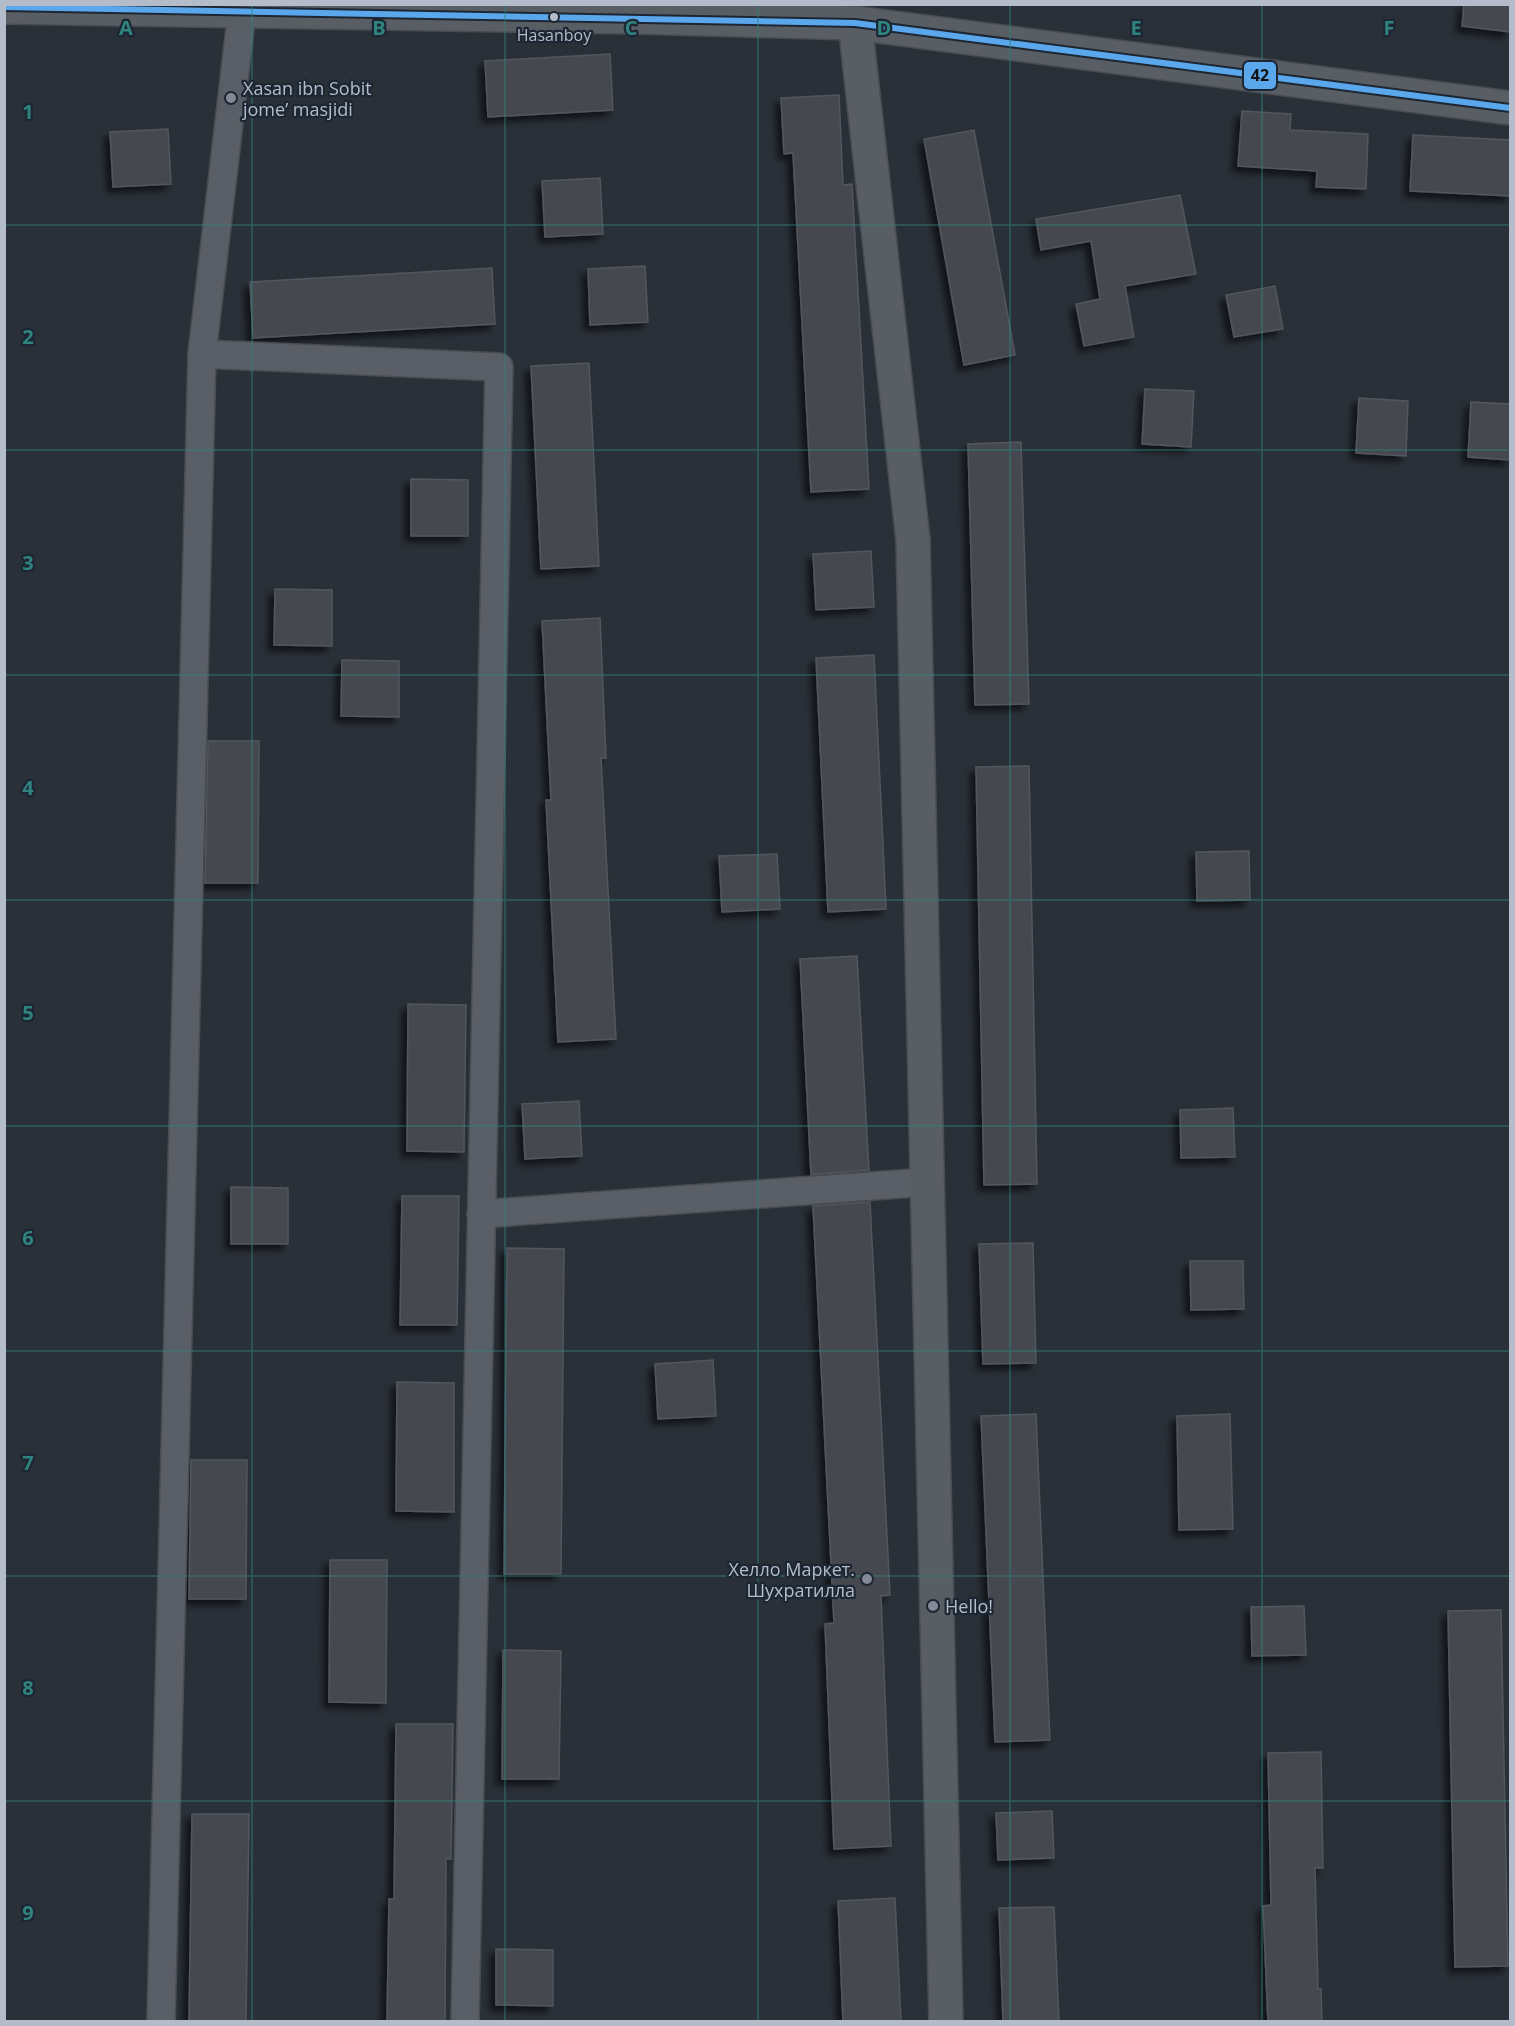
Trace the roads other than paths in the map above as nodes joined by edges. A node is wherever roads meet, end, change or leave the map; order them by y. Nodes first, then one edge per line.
1 (4, 7) edge
2 (242, 11) junction
3 (639, 11) edge
4 (855, 23) junction
5 (1510, 108) edge
6 (202, 354) junction
7 (928, 1182) junction
8 (481, 1214) junction
9 (161, 2022) edge
10 (465, 2022) edge
11 (946, 2022) edge

1 - 2 street
2 - 3 street
2 - 6 street
3 - 4 street
4 - 5 street
4 - 7 street
6 - 8 street
6 - 9 street
7 - 8 street
7 - 11 street
8 - 10 street

